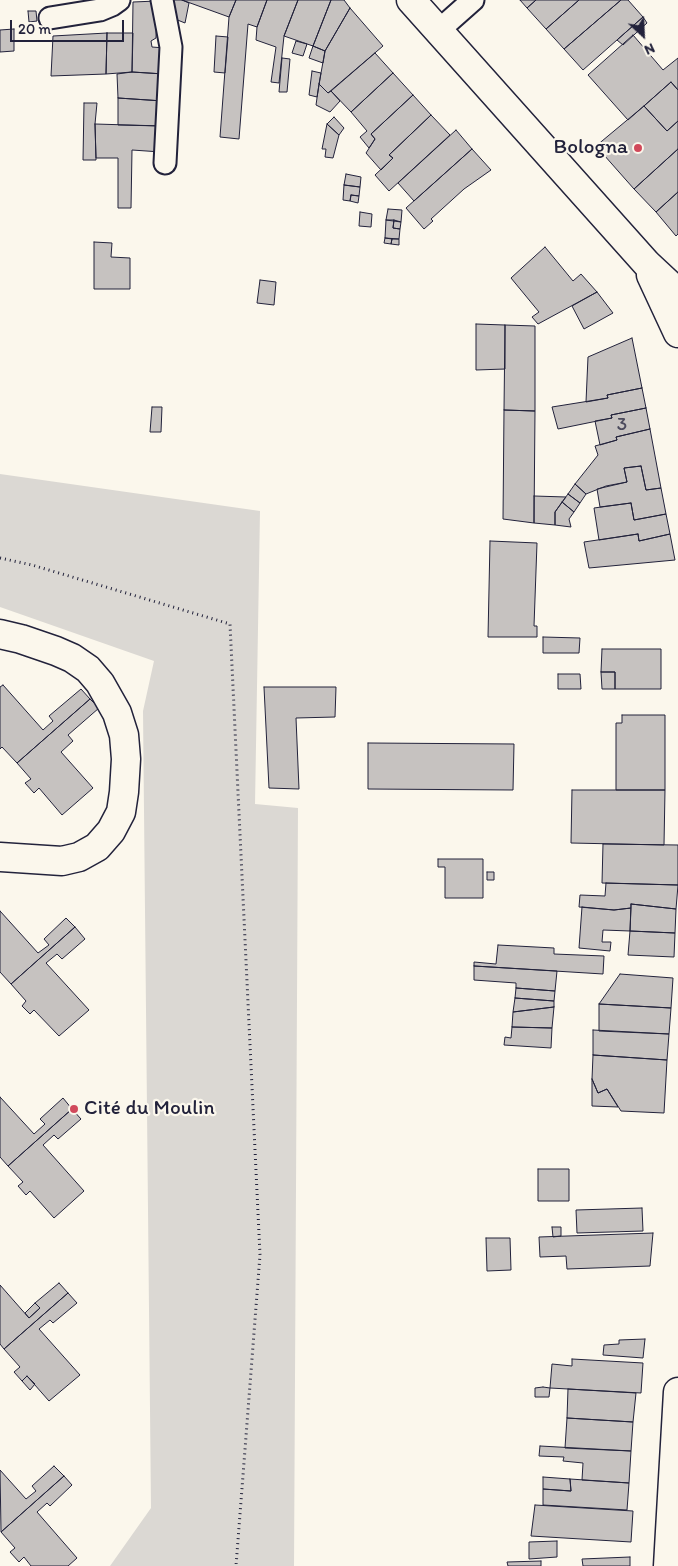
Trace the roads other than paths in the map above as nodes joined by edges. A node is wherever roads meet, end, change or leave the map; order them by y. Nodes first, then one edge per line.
1 (119, 0) edge
2 (162, 0) edge
3 (412, 0) edge
4 (473, 0) edge
5 (50, 18) dead end
6 (438, 31) junction
7 (165, 163) dead end
8 (647, 264) junction
9 (678, 293) edge
10 (678, 333) edge
11 (0, 634) edge
12 (0, 858) edge
13 (678, 1392) edge
14 (668, 1566) edge

1 - 5 lane
2 - 7 lane
3 - 6 street
4 - 6 lane
6 - 8 street
8 - 9 street
8 - 10 street
11 - 12 street
13 - 14 street

